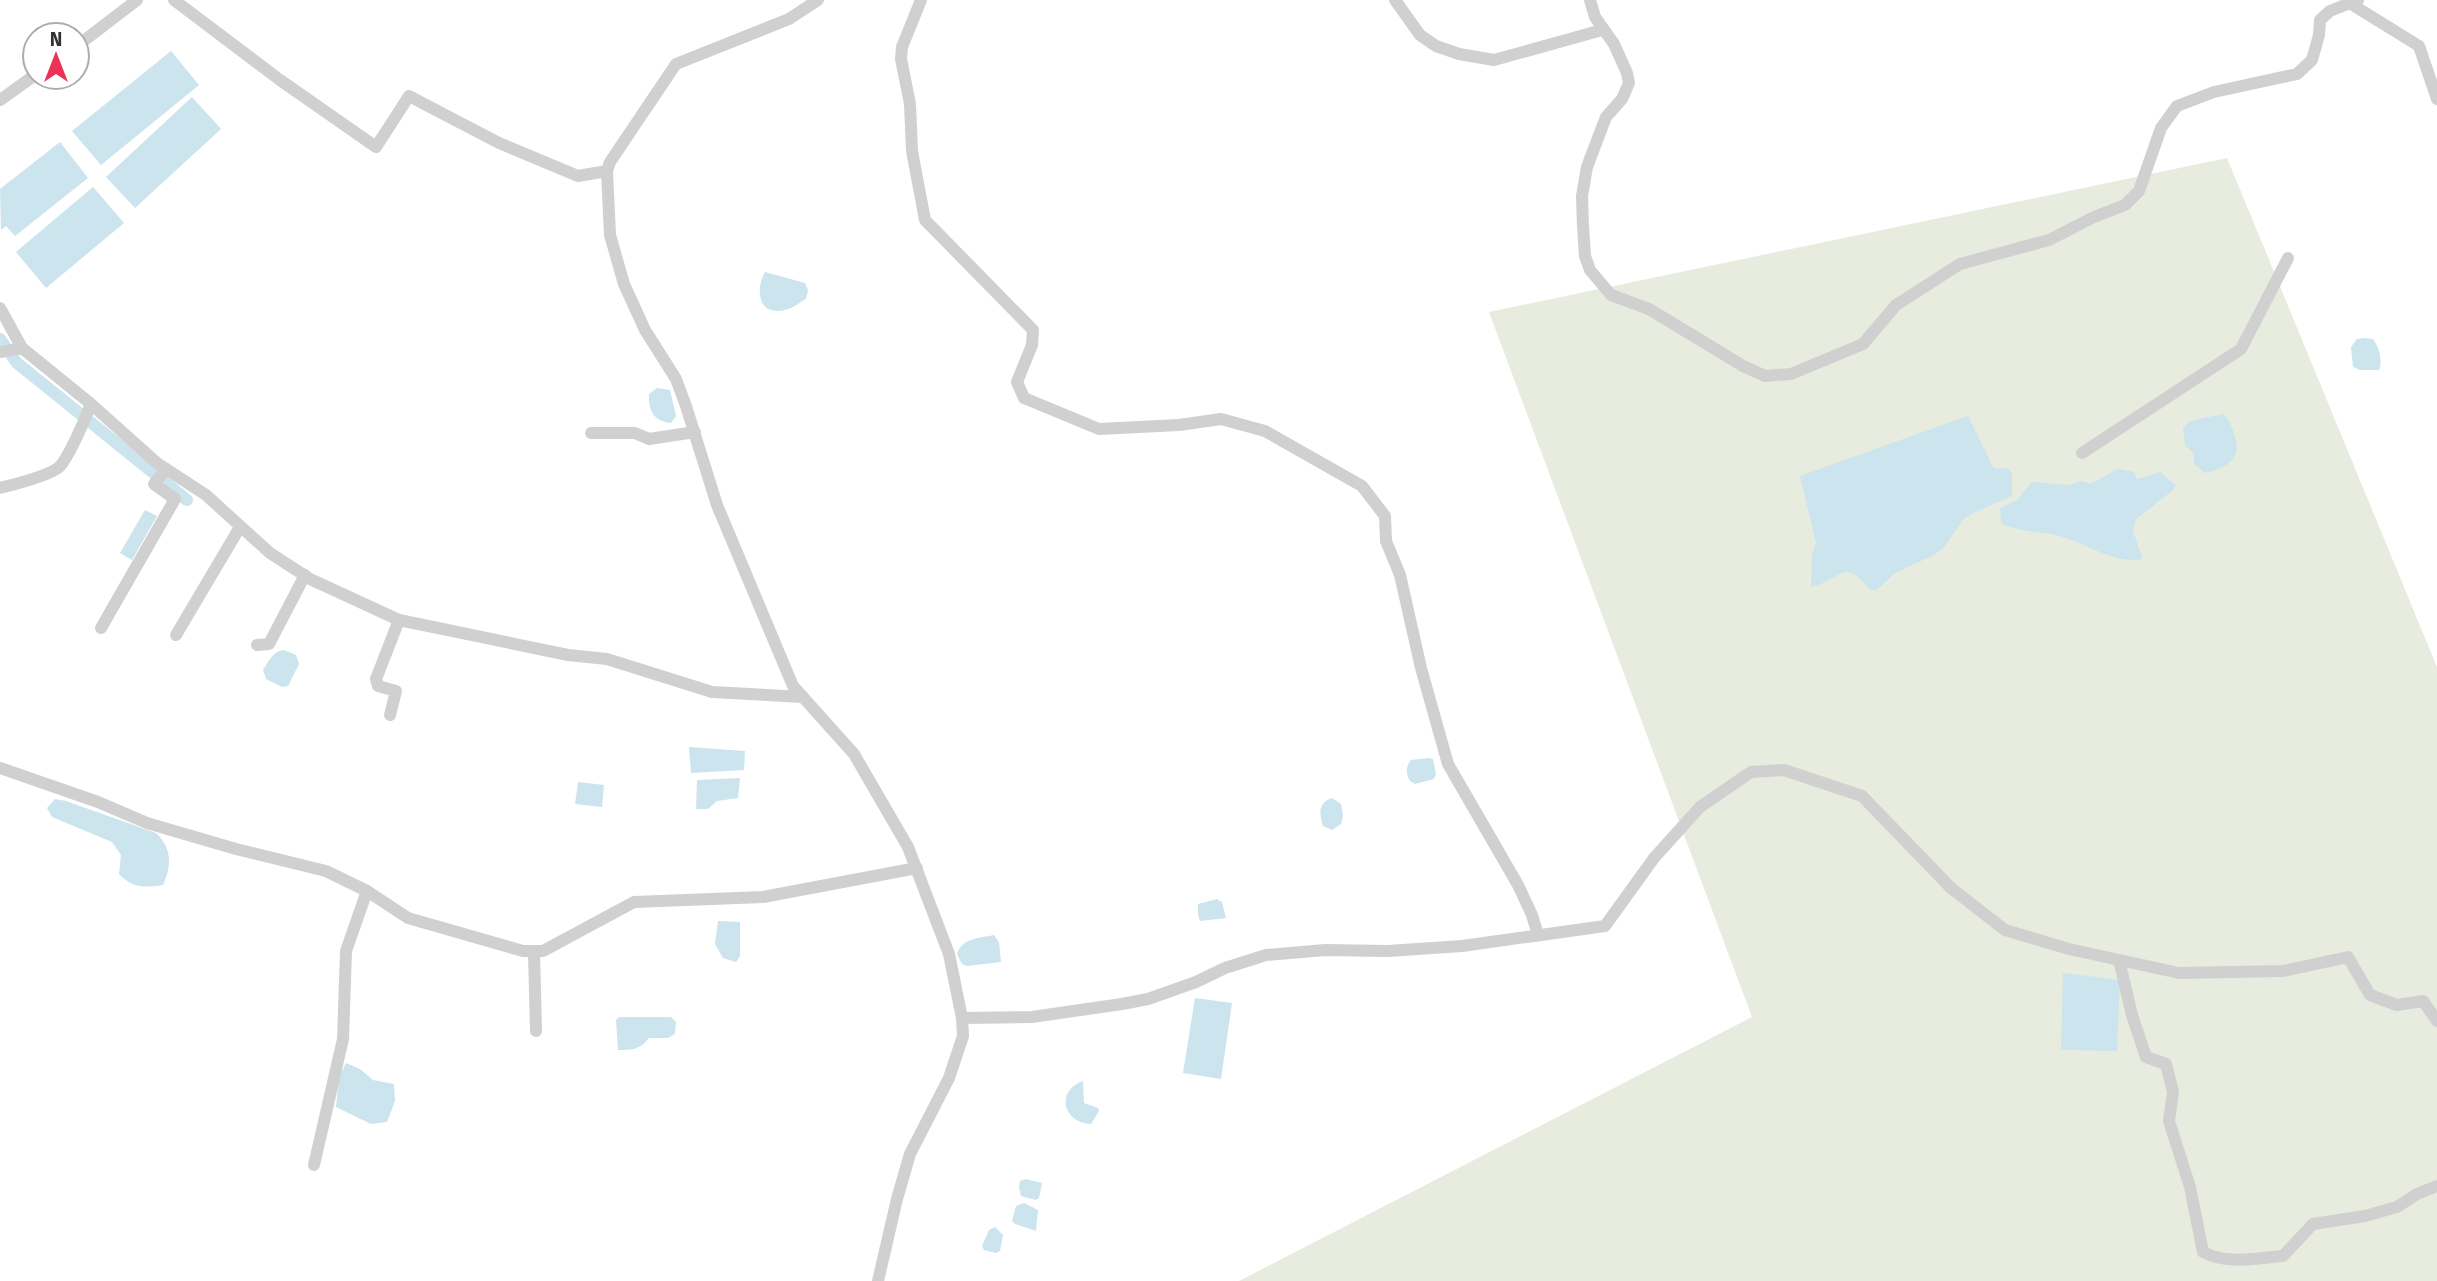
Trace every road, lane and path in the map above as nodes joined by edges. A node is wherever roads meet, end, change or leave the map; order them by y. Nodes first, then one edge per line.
1 (137, 0) edge
2 (174, 0) edge
3 (818, 0) edge
4 (921, 0) edge
5 (1395, 0) edge
6 (1590, 0) edge
7 (2354, 2) edge
8 (1602, 30) junction
9 (91, 35) edge
10 (21, 85) edge
11 (2437, 99) edge
12 (0, 100) edge
13 (607, 172) junction
14 (2288, 258) dead end
15 (0, 308) edge
16 (22, 348) junction
17 (0, 352) edge
18 (91, 404) junction
19 (695, 432) junction
20 (591, 433) dead end
21 (2082, 453) dead end
22 (166, 469) junction
23 (0, 488) edge
24 (240, 527) junction
25 (305, 575) junction
26 (399, 620) junction
27 (101, 628) dead end
28 (176, 635) dead end
29 (257, 645) dead end
30 (803, 697) junction
31 (390, 715) dead end
32 (0, 768) edge
33 (917, 868) junction
34 (367, 891) junction
35 (1538, 935) junction
36 (534, 952) junction
37 (2119, 960) junction
38 (962, 1018) junction
39 (2437, 1021) edge
40 (536, 1031) dead end
41 (314, 1165) dead end
42 (2437, 1186) edge
43 (878, 1281) edge

1 - 9 street
2 - 13 street
3 - 13 street
4 - 35 street
5 - 8 street
6 - 8 street
7 - 8 street
7 - 11 street
10 - 12 street
13 - 19 street
14 - 21 street
15 - 16 street
16 - 17 street
16 - 18 street
18 - 22 street
18 - 23 street
19 - 20 street
19 - 30 street
22 - 24 street
22 - 27 street
24 - 25 street
24 - 28 street
25 - 26 street
25 - 29 street
26 - 30 street
26 - 31 street
30 - 33 street
32 - 34 street
33 - 36 street
33 - 38 street
34 - 36 street
34 - 41 street
35 - 37 street
35 - 38 street
36 - 40 street
37 - 39 street
37 - 42 street
38 - 43 street

